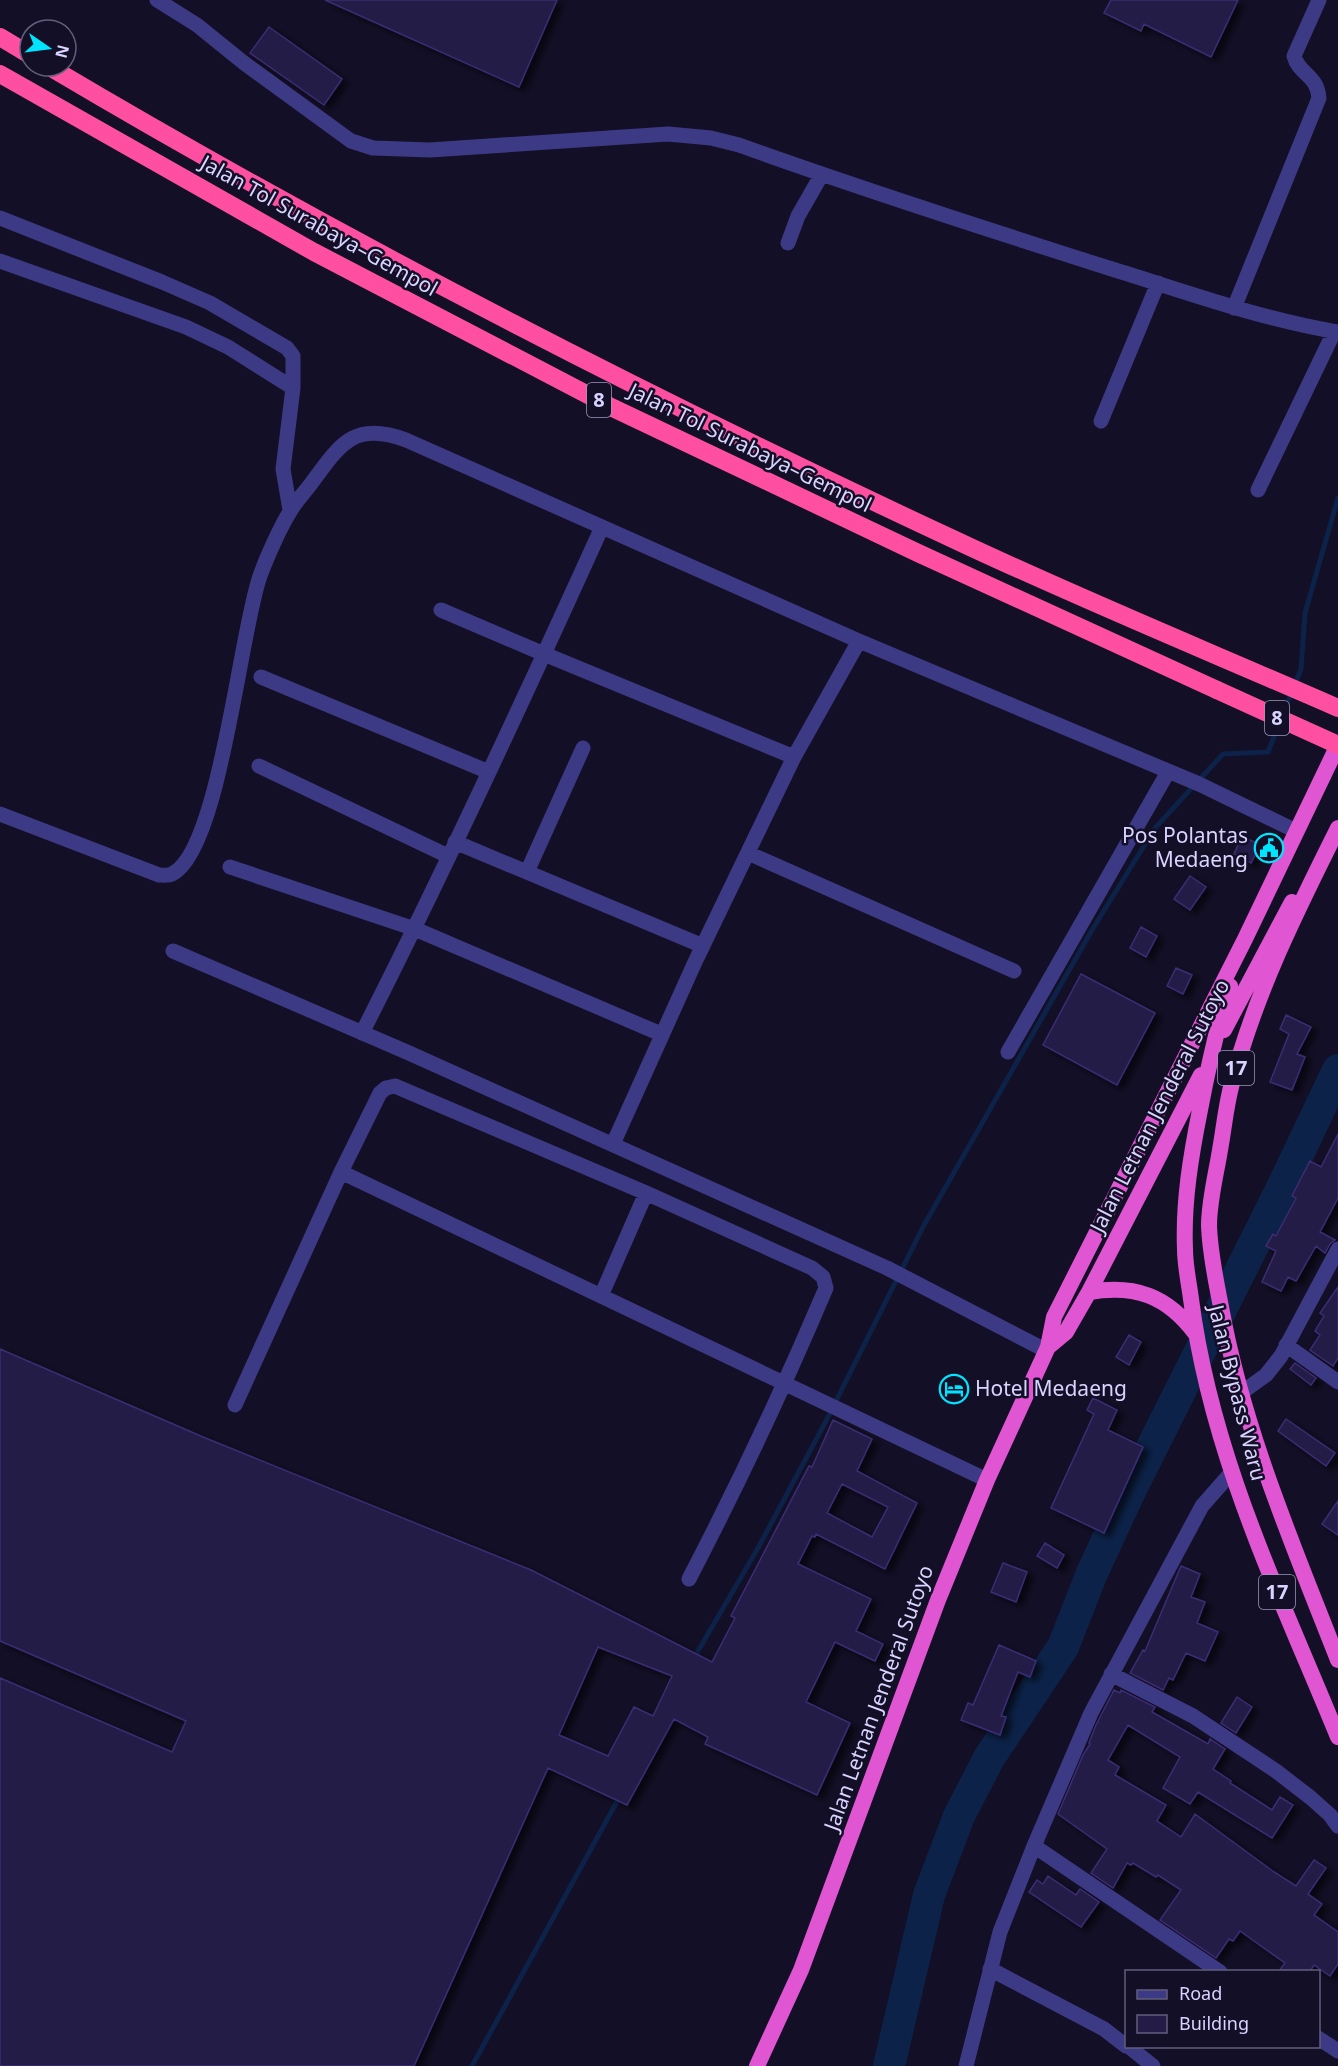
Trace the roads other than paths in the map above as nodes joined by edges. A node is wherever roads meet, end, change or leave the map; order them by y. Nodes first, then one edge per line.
1 (157, 0) edge
2 (1319, 0) edge
3 (0, 37) edge
4 (18, 48) edge
5 (0, 74) edge
6 (68, 78) edge
7 (822, 174) junction
8 (0, 218) edge
9 (788, 243) dead end
10 (0, 261) edge
11 (1158, 283) junction
12 (1234, 308) junction
13 (1336, 332) edge
14 (293, 388) junction
15 (1101, 421) dead end
16 (1258, 490) dead end
17 (290, 510) junction
18 (602, 527) junction
19 (441, 610) dead end
20 (859, 641) junction
21 (543, 654) junction
22 (261, 677) dead end
23 (1338, 708) edge
24 (1338, 745) edge
25 (583, 748) dead end
26 (794, 757) junction
27 (259, 766) dead end
28 (489, 772) junction
29 (1174, 774) junction
30 (0, 814) edge
31 (1338, 828) edge
32 (1296, 831) junction
33 (452, 849) junction
34 (748, 853) junction
35 (230, 867) dead end
36 (527, 872) junction
37 (1310, 884) junction
38 (415, 929) junction
39 (1245, 939) junction
40 (703, 946) junction
41 (173, 951) dead end
42 (1014, 970) dead end
43 (362, 1033) junction
44 (661, 1034) junction
45 (1008, 1052) dead end
46 (1211, 1054) junction
47 (613, 1144) junction
48 (1191, 1159) junction
49 (1218, 1161) junction
50 (341, 1172) junction
51 (646, 1192) junction
52 (1335, 1260) edge
53 (1089, 1292) junction
54 (601, 1296) junction
55 (1197, 1339) junction
56 (1286, 1345) junction
57 (1046, 1348) junction
58 (1338, 1382) edge
59 (786, 1384) junction
60 (1241, 1393) junction
61 (235, 1404) dead end
62 (1231, 1473) junction
63 (987, 1480) junction
64 (689, 1579) dead end
65 (1338, 1660) edge
66 (1111, 1674) junction
67 (1338, 1737) edge
68 (1338, 1826) edge
69 (1034, 1846) junction
70 (990, 1969) junction
71 (1220, 1970) edge
72 (1320, 2038) edge
73 (1125, 2045) edge
74 (1130, 2048) edge
75 (1338, 2051) edge
76 (757, 2066) edge
77 (966, 2066) edge
78 (1153, 2066) edge

1 - 7 street
2 - 12 street
3 - 4 highway
5 - 24 highway, Jalan Tol Surabaya–Gempol / 8, bridge
6 - 23 highway, Jalan Tol Surabaya–Gempol / 8
7 - 9 street
7 - 11 street
8 - 14 street
10 - 14 street
11 - 12 street
11 - 15 street
12 - 13 street
13 - 16 street
14 - 17 street
17 - 18 street
17 - 30 street
18 - 20 street
18 - 21 street
19 - 21 street
20 - 26 street
20 - 29 street
21 - 26 street
21 - 28 street
22 - 28 street
24 - 32 highway, 17
25 - 36 street
26 - 34 street
27 - 33 street
28 - 33 street
29 - 32 street
29 - 45 street
31 - 37 highway, 17
32 - 39 highway, 17
33 - 36 street
33 - 38 street
34 - 40 street
34 - 42 street
35 - 38 street
36 - 40 street
37 - 46 highway, Jalan Letnan Jenderal Sutoyo
37 - 49 highway, Jalan Bypass Waru / 17
38 - 43 street
38 - 44 street
39 - 46 highway, Jalan Bypass Waru / 17
39 - 57 highway, Jalan Letnan Jenderal Sutoyo
40 - 44 street
41 - 43 street
43 - 47 street
44 - 47 street
46 - 48 highway, Jalan Bypass Waru / 17
46 - 53 highway, Jalan Letnan Jenderal Sutoyo
47 - 57 street
48 - 49 highway
48 - 55 highway, Jalan Bypass Waru / 17
49 - 60 highway, Jalan Bypass Waru / 17
50 - 51 street
50 - 54 street
50 - 61 street
51 - 54 street
51 - 59 street
52 - 56 street
53 - 55 highway
53 - 57 highway, Jalan Letnan Jenderal Sutoyo
54 - 59 street
55 - 62 highway, Jalan Bypass Waru / 17
56 - 58 street
56 - 60 street
57 - 63 highway, Jalan Letnan Jenderal Sutoyo
59 - 63 street
59 - 64 street
60 - 65 highway, Jalan Bypass Waru / 17
62 - 66 street
62 - 67 highway, Jalan Bypass Waru / 17
63 - 76 highway, Jalan Letnan Jenderal Sutoyo
66 - 68 street
66 - 69 street
69 - 70 street
69 - 71 street
70 - 73 street
70 - 77 street
72 - 75 street
74 - 78 street

